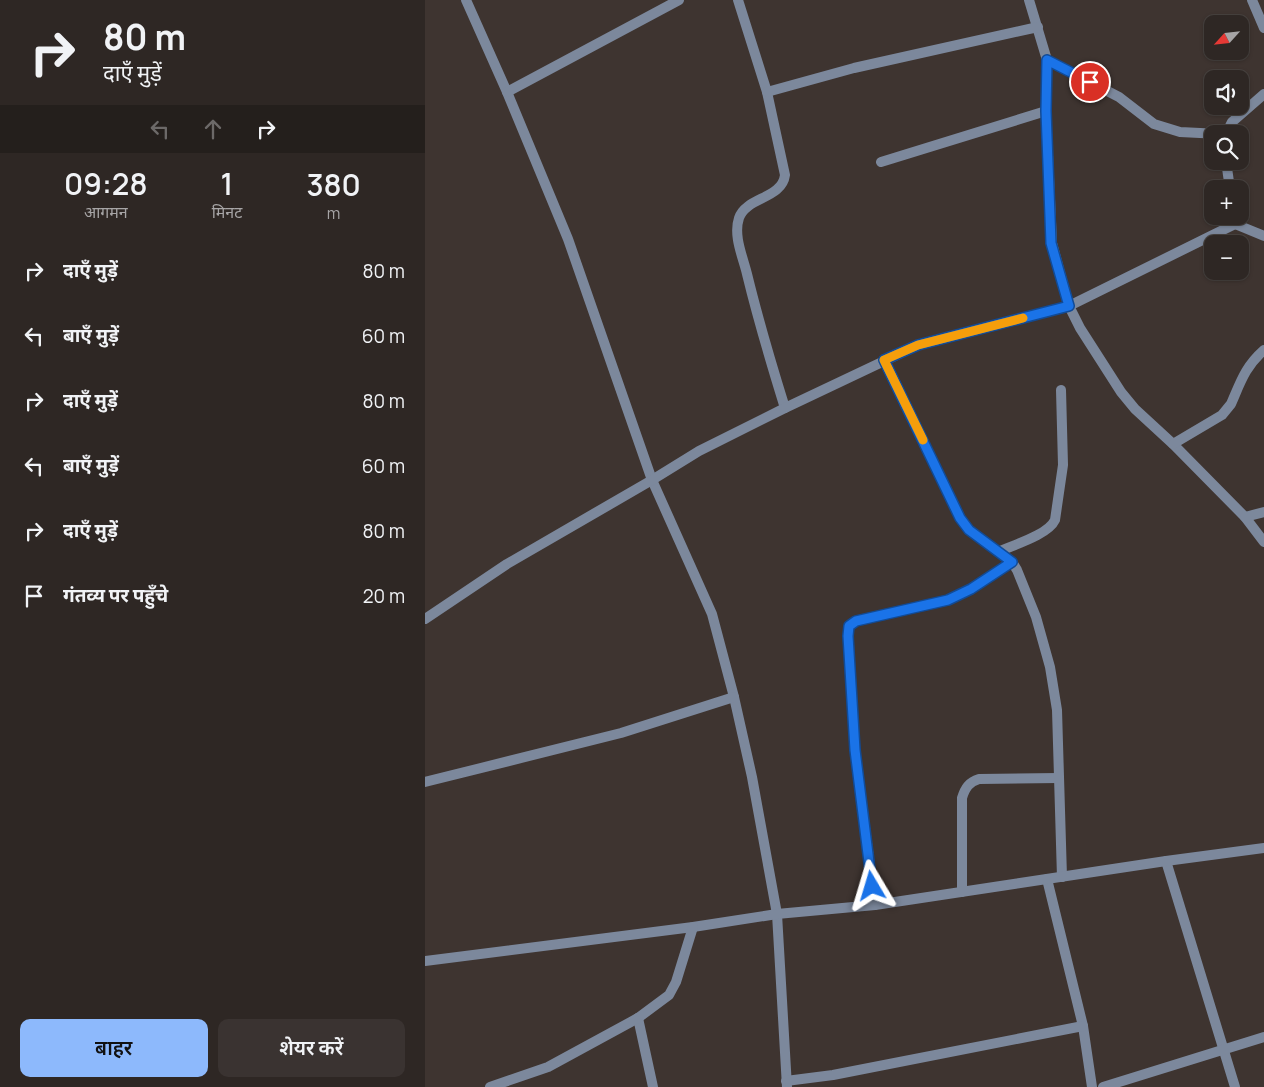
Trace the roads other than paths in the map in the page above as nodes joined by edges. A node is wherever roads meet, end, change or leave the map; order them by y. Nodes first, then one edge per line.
1 (466, 0) edge
2 (679, 0) edge
3 (737, 0) edge
4 (1029, 0) edge
5 (1252, 0) edge
6 (1037, 27) junction
7 (1264, 28) edge
8 (1047, 60) junction
9 (507, 92) junction
10 (767, 92) junction
11 (1264, 94) edge
12 (1046, 111) junction
13 (1230, 125) edge
14 (1204, 133) edge
15 (881, 162) dead end
16 (1224, 225) edge
17 (1243, 225) edge
18 (1264, 236) edge
19 (1069, 306) junction
20 (1264, 350) edge
21 (884, 360) junction
22 (1061, 390) dead end
23 (785, 408) junction
24 (1173, 444) junction
25 (652, 480) junction
26 (1264, 512) edge
27 (1245, 517) junction
28 (1264, 542) edge
29 (998, 552) junction
30 (1012, 562) junction
31 (425, 619) edge
32 (734, 697) junction
33 (1059, 778) junction
34 (425, 782) edge
35 (1264, 848) edge
36 (1166, 861) junction
37 (1063, 877) junction
38 (1047, 879) junction
39 (962, 892) junction
40 (875, 905) junction
41 (777, 914) junction
42 (693, 928) junction
43 (425, 961) edge
44 (638, 1018) junction
45 (1083, 1026) junction
46 (1264, 1037) edge
47 (1223, 1050) junction
48 (786, 1084) edge
49 (489, 1087) edge
50 (653, 1087) edge
51 (1092, 1087) edge
52 (1103, 1087) edge
53 (1235, 1087) edge

1 - 9 street
2 - 9 street
3 - 10 street
4 - 6 street
5 - 7 street
6 - 8 street
6 - 10 street
8 - 12 street
8 - 14 street
9 - 25 street
10 - 23 street
11 - 13 street
12 - 15 street
12 - 19 street
16 - 19 street
17 - 18 street
19 - 21 street
19 - 24 street
20 - 24 street
21 - 23 street
21 - 29 street
22 - 29 street
23 - 25 street
24 - 27 street
25 - 31 street
25 - 32 street
26 - 27 street
27 - 28 street
29 - 30 street
30 - 33 street
30 - 40 street
32 - 34 street
32 - 41 street
33 - 37 street
33 - 39 street
35 - 36 street
36 - 37 street
36 - 47 street
37 - 38 street
38 - 39 street
38 - 45 street
39 - 40 street
40 - 41 street
41 - 42 street
41 - 48 street
42 - 43 street
42 - 44 street
44 - 49 street
44 - 50 street
45 - 48 street
45 - 51 street
46 - 47 street
47 - 52 street
47 - 53 street

